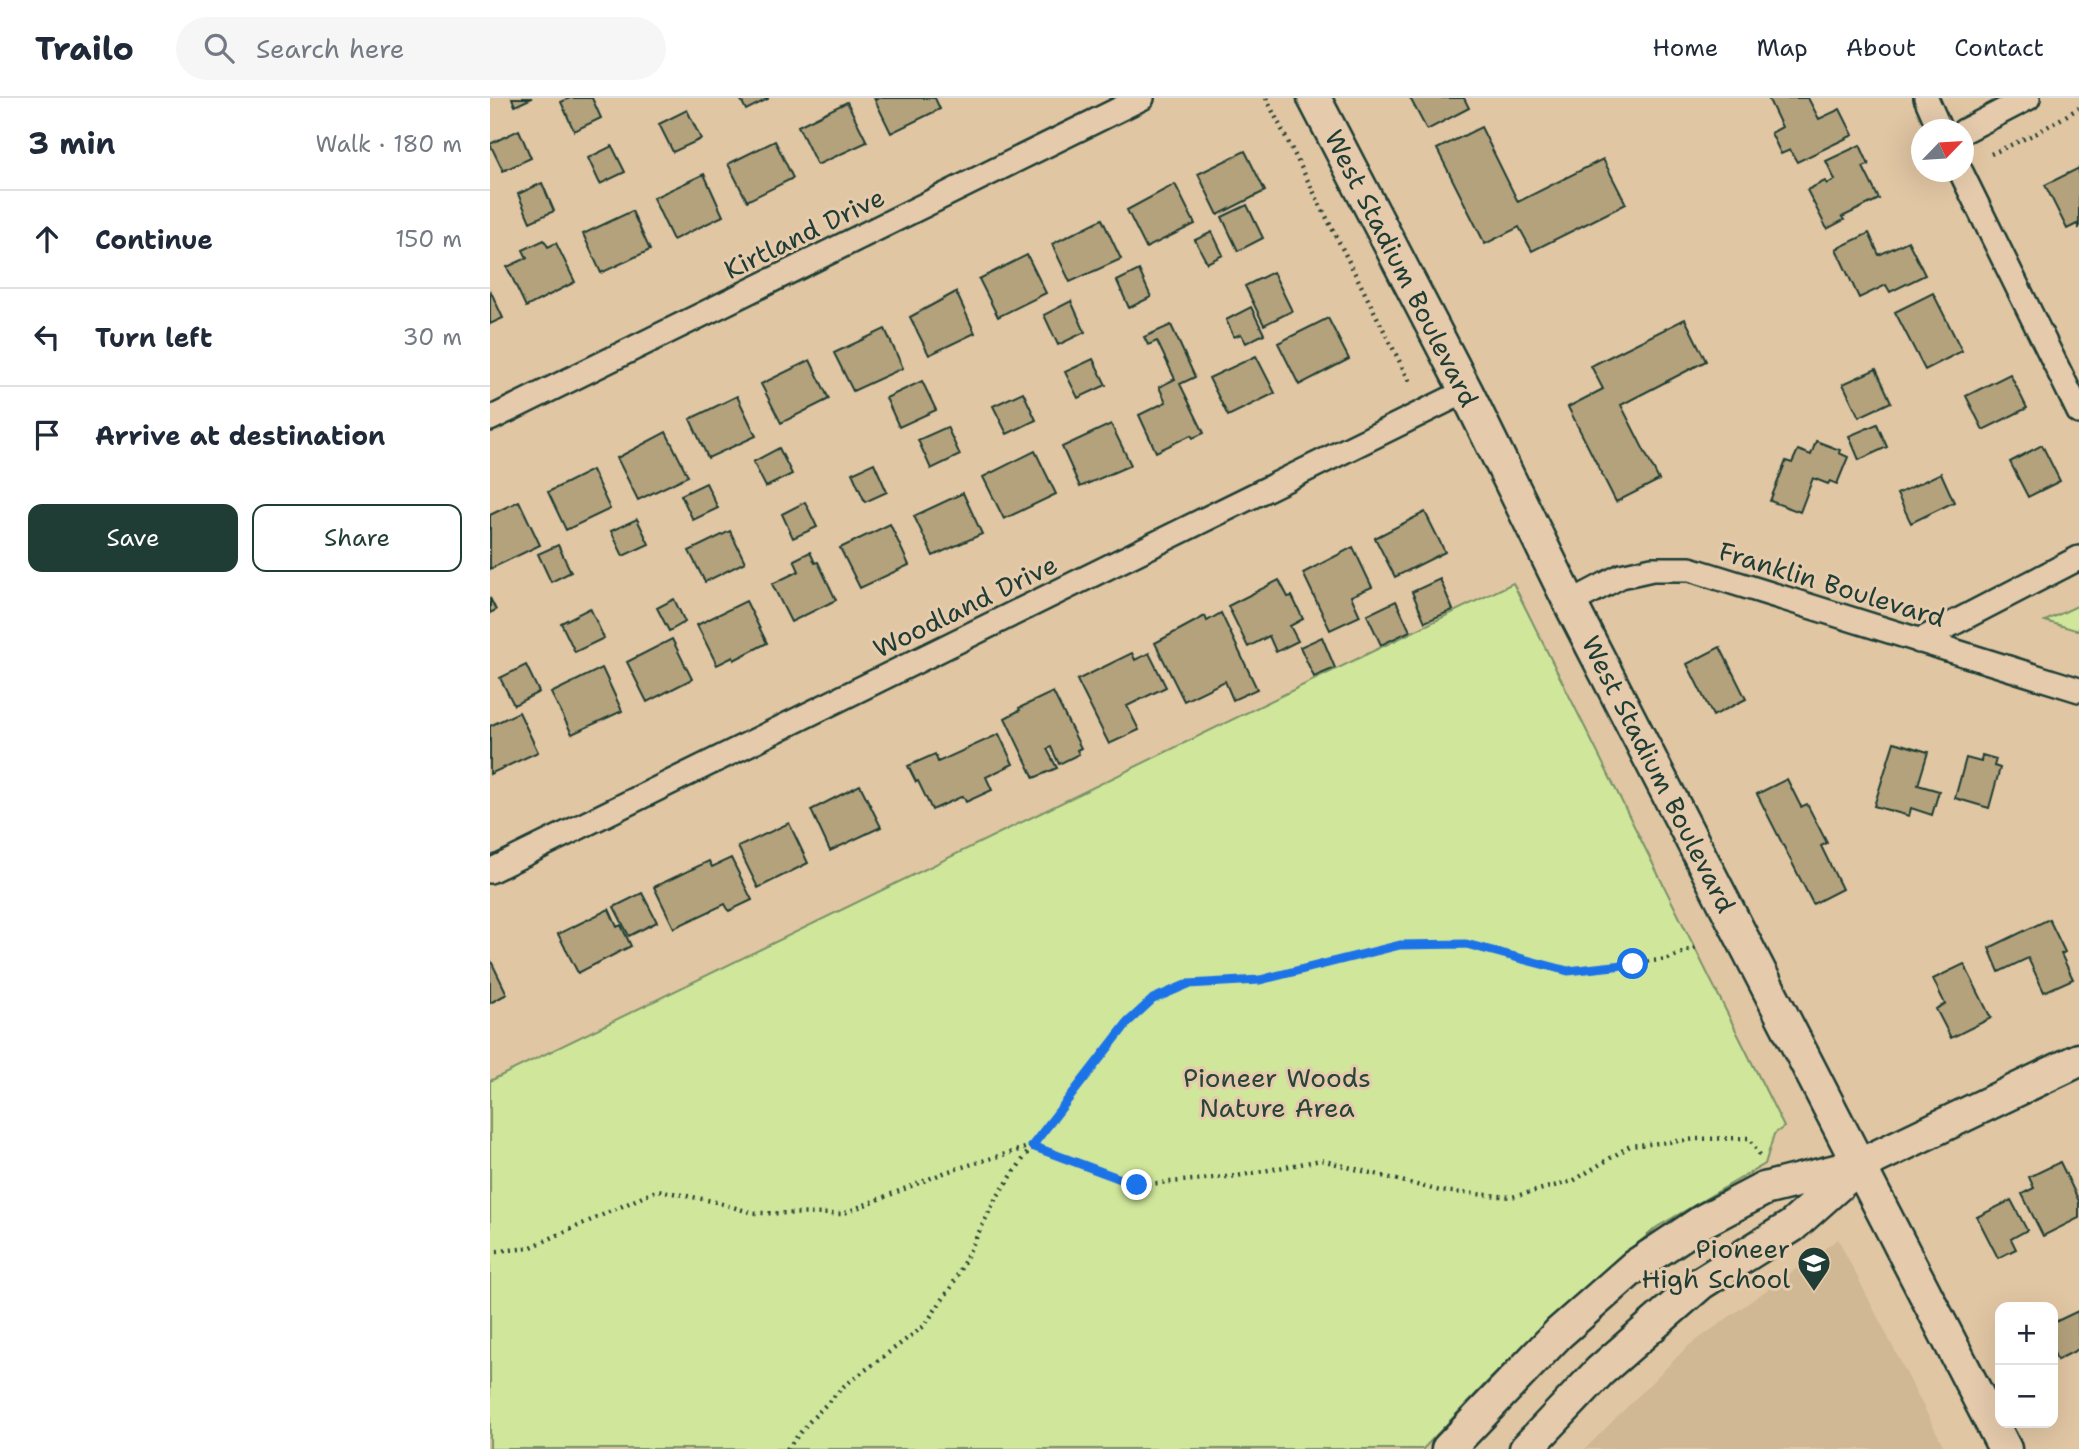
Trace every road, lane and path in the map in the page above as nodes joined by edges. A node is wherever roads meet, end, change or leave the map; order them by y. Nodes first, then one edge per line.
1 (1142, 98) edge
2 (1266, 98) edge
3 (1314, 98) edge
4 (1926, 98) edge
5 (2028, 98) edge
6 (2079, 108) edge
7 (1935, 119) edge
8 (1974, 126) edge
9 (1991, 154) dead end
10 (1966, 182) edge
11 (1411, 384) dead end
12 (1466, 391) junction
13 (2079, 412) edge
14 (490, 419) edge
15 (2079, 558) edge
16 (1570, 603) junction
17 (1919, 641) junction
18 (2079, 691) edge
19 (490, 871) edge
20 (1698, 946) dead end
21 (2079, 1060) edge
22 (1032, 1146) junction
23 (1765, 1164) dead end
24 (1860, 1165) junction
25 (490, 1252) edge
26 (786, 1449) edge
27 (1448, 1449) edge
28 (1527, 1449) edge
29 (2005, 1449) edge

1 - 14 street, Kirtland Drive
2 - 11 path
3 - 12 main road, West Stadium Boulevard
4 - 7 street
5 - 8 street
6 - 9 path
10 - 13 street
12 - 16 main road, West Stadium Boulevard
12 - 19 street, Woodland Drive
15 - 17 street
16 - 17 street, Franklin Boulevard
16 - 24 main road, West Stadium Boulevard
17 - 18 street, Franklin Boulevard
20 - 22 path
21 - 24 main road
22 - 23 path
22 - 25 path
22 - 26 path
24 - 27 main road
24 - 28 main road
24 - 29 main road, West Stadium Boulevard

